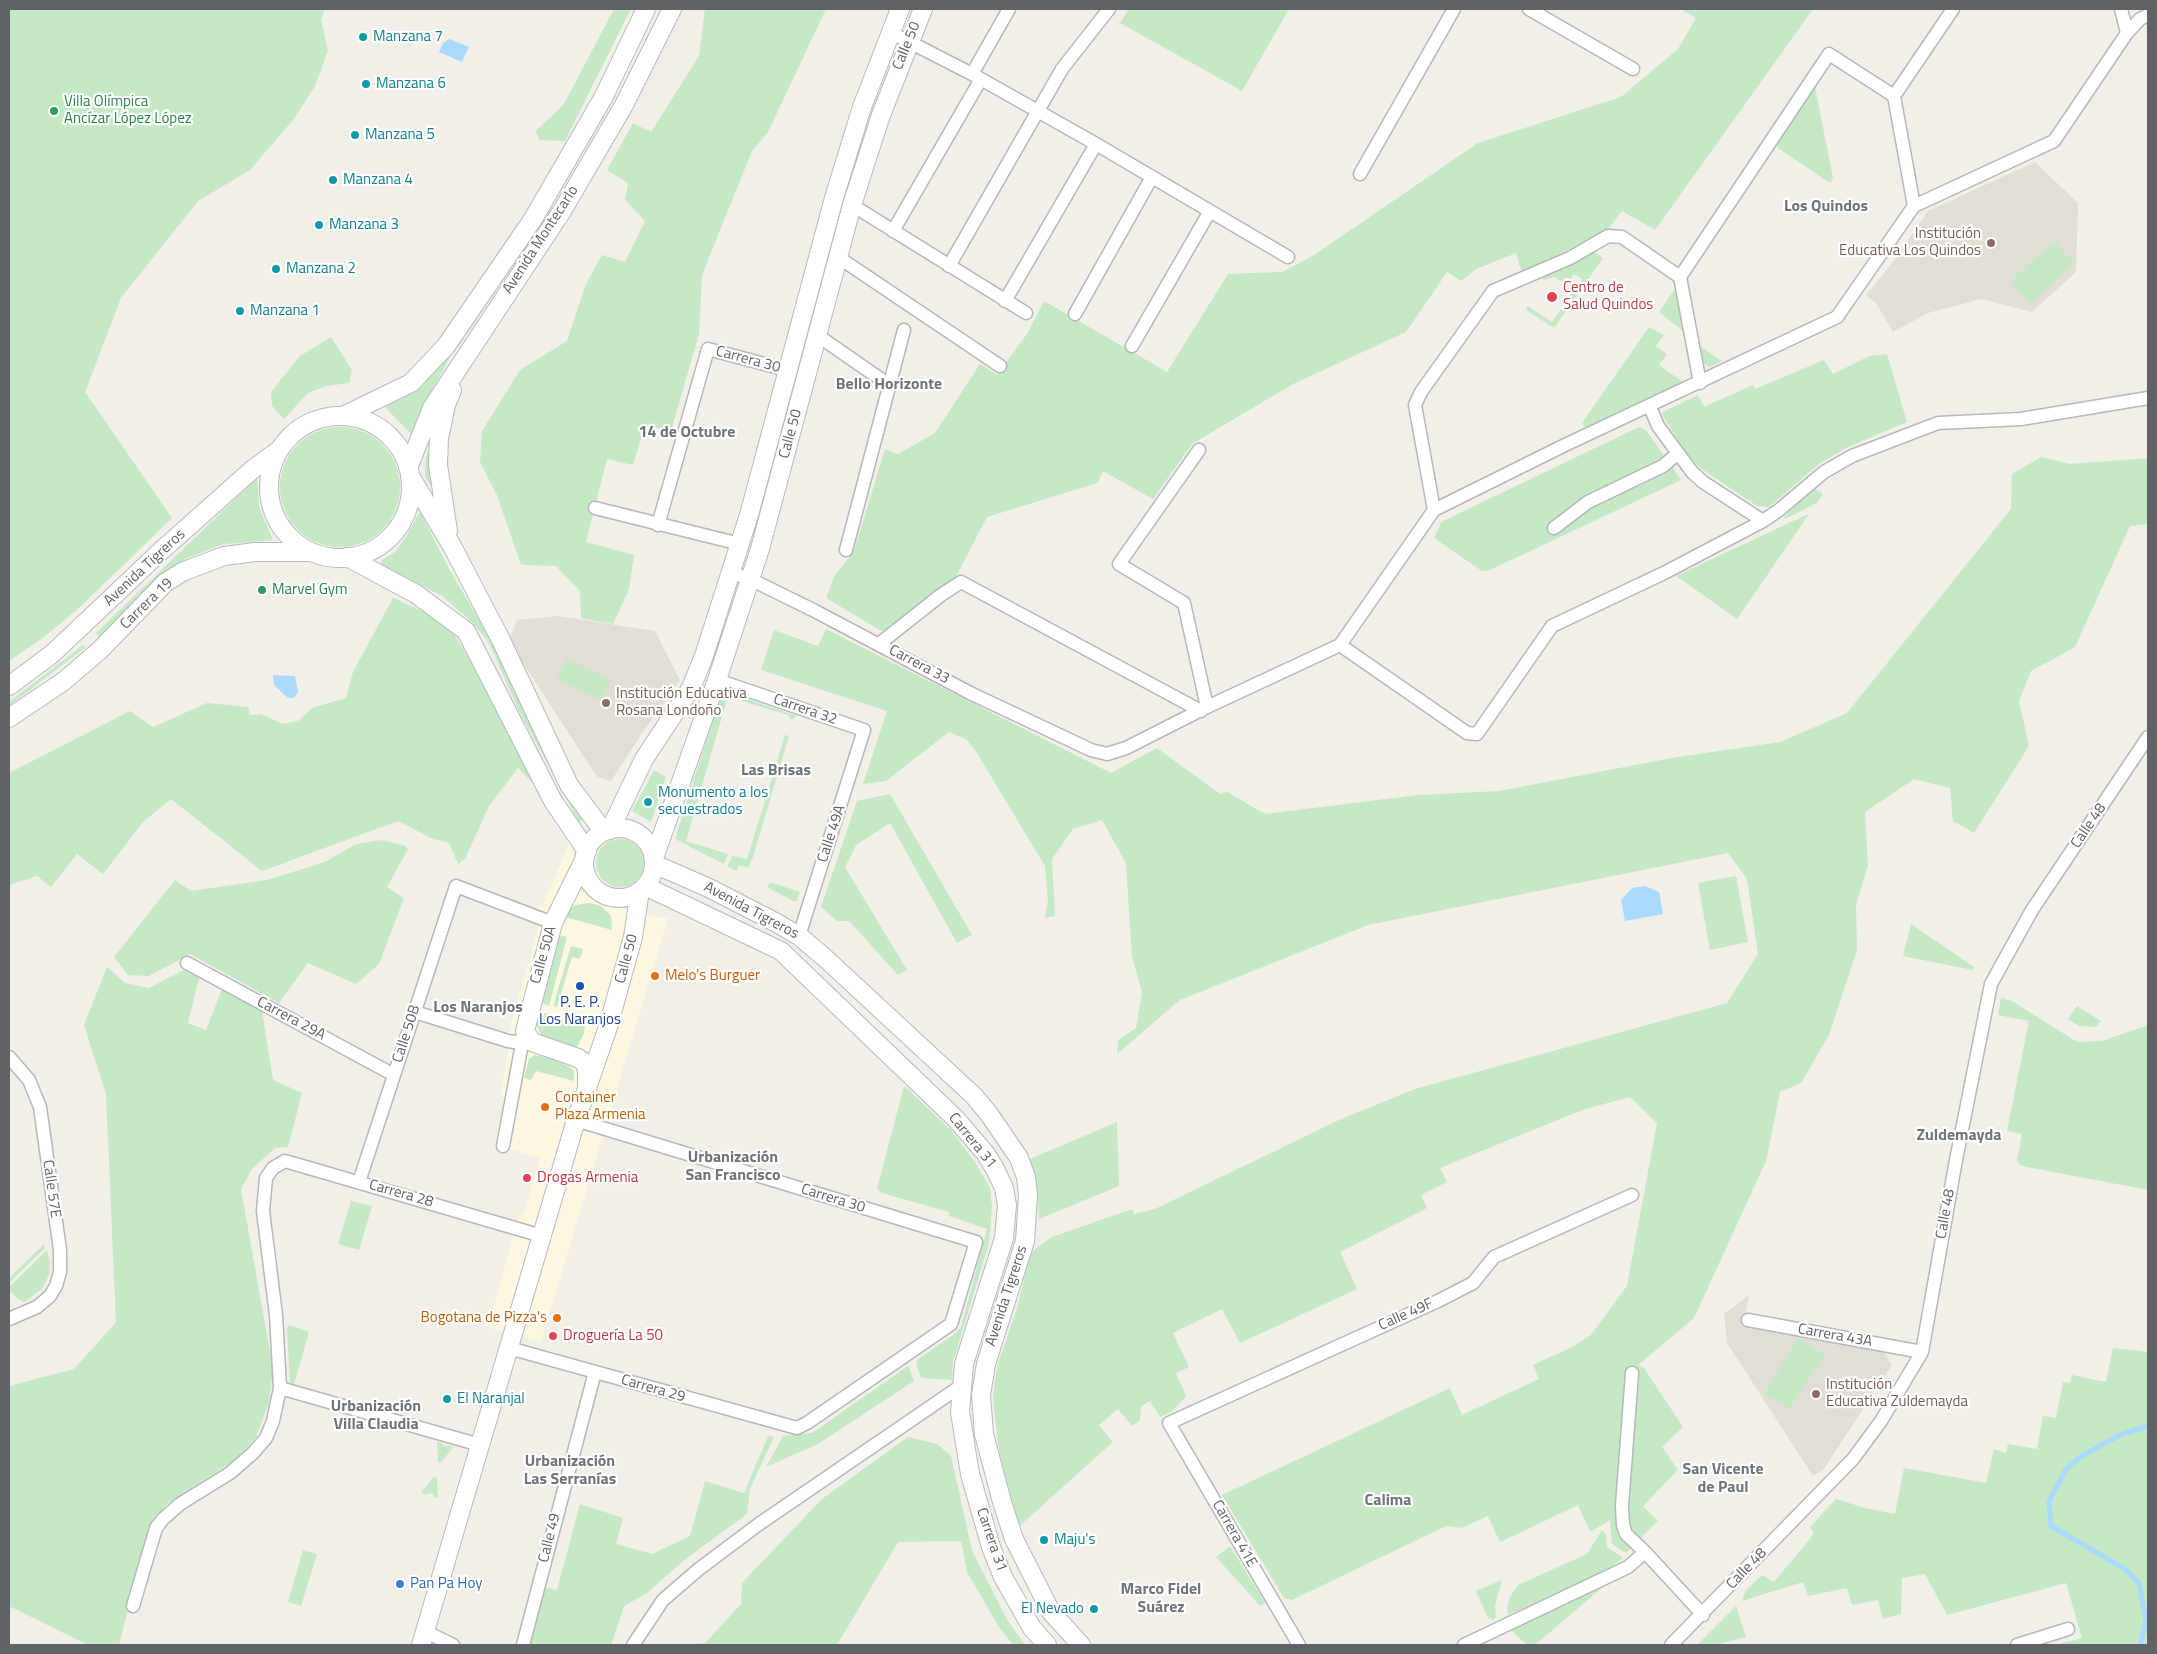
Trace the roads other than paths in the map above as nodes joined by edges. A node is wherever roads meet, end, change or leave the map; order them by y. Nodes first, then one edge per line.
1 (646, 9) edge
2 (672, 9) edge
3 (900, 9) edge
4 (923, 9) edge
5 (1009, 9) edge
6 (1109, 9) edge
7 (1454, 9) edge
8 (1529, 9) edge
9 (1953, 9) edge
10 (2121, 9) edge
11 (2148, 15) edge
12 (890, 32) junction
13 (2126, 32) junction
14 (909, 40) junction
15 (1633, 69) dead end
16 (977, 77) junction
17 (1894, 96) junction
18 (1039, 112) junction
19 (1096, 144) junction
20 (1360, 174) dead end
21 (1152, 178) junction
22 (852, 206) junction
23 (1914, 206) junction
24 (1210, 211) junction
25 (894, 231) junction
26 (838, 257) junction
27 (1288, 257) dead end
28 (949, 266) junction
29 (1680, 277) junction
30 (1005, 301) junction
31 (1026, 313) dead end
32 (1075, 314) dead end
33 (491, 317) junction
34 (904, 330) dead end
35 (817, 335) junction
36 (1132, 346) dead end
37 (1000, 366) dead end
38 (787, 370) junction
39 (1700, 383) junction
40 (889, 385) junction
41 (2148, 398) edge
42 (1650, 407) junction
43 (343, 416) junction
44 (281, 449) junction
45 (1199, 450) dead end
46 (1677, 454) junction
47 (409, 472) junction
48 (595, 508) dead end
49 (1434, 510) junction
50 (1763, 521) junction
51 (658, 525) junction
52 (1554, 528) dead end
53 (740, 544) junction
54 (452, 546) junction
55 (846, 550) dead end
56 (310, 552) junction
57 (347, 558) junction
58 (728, 581) junction
59 (748, 585) junction
60 (879, 644) junction
61 (1340, 645) junction
62 (717, 680) junction
63 (9, 686) edge
64 (1204, 709) junction
65 (9, 718) edge
66 (864, 730) joint
67 (2148, 737) edge
68 (624, 798) junction
69 (589, 811) junction
70 (607, 831) junction
71 (586, 855) junction
72 (654, 861) junction
73 (643, 888) junction
74 (553, 923) junction
75 (799, 936) junction
76 (187, 963) dead end
77 (414, 1012) junction
78 (527, 1038) junction
79 (12, 1065) edge
80 (394, 1075) junction
81 (586, 1089) junction
82 (576, 1120) junction
83 (503, 1146) dead end
84 (359, 1182) junction
85 (1632, 1195) dead end
86 (542, 1236) junction
87 (9, 1319) edge
88 (1748, 1320) dead end
89 (510, 1348) junction
90 (1922, 1352) junction
91 (595, 1372) junction
92 (1632, 1373) dead end
93 (961, 1386) junction
94 (280, 1388) junction
95 (1169, 1423) joint
96 (797, 1428) joint
97 (480, 1445) junction
98 (1645, 1552) junction
99 (133, 1606) dead end
100 (1703, 1614) junction
101 (2068, 1629) dead end
102 (424, 1639) edge
103 (452, 1645) edge
104 (523, 1645) edge
105 (633, 1645) edge
106 (1047, 1645) edge
107 (1081, 1645) edge
108 (1299, 1645) edge
109 (1464, 1645) edge
110 (1671, 1645) edge
111 (2017, 1645) edge

1 - 43 main road, Avenida Montecarlo
2 - 33 main road, Avenida Montecarlo
3 - 12 main road, Calle 50
4 - 14 main road, Calle 50
5 - 16 street
6 - 18 street
7 - 20 street
8 - 15 street
9 - 17 street
10 - 13 street
11 - 13 street
12 - 14 street
12 - 38 main road, Calle 50
13 - 23 street
14 - 16 street
14 - 22 main road, Calle 50
16 - 18 street
16 - 25 street
17 - 23 street
17 - 29 street
18 - 19 street
18 - 28 street
19 - 21 street
19 - 30 street
21 - 24 street
21 - 32 street
22 - 25 street
22 - 26 main road, Calle 50
23 - 39 street
24 - 27 street
24 - 36 street
25 - 28 street
26 - 35 main road, Calle 50
26 - 37 street
28 - 30 street
29 - 39 street
29 - 49 street
30 - 31 street
33 - 47 main road, Avenida Montecarlo
33 - 54 main road
34 - 40 street
35 - 40 street
35 - 59 main road, Calle 50
38 - 51 street, Carrera 30
38 - 53 main road, Calle 50
39 - 42 street
40 - 55 street
41 - 50 street
42 - 46 street
42 - 49 street
43 - 44 main road
43 - 47 main road
44 - 56 main road
44 - 63 main road, Avenida Tigreros
45 - 64 street
46 - 50 street
46 - 52 street
47 - 54 main road
47 - 57 main road
48 - 51 street
49 - 61 street
50 - 61 street
51 - 53 street
53 - 58 main road, Calle 50
54 - 69 main road
56 - 57 main road
56 - 65 main road, Carrera 19
57 - 71 main road
58 - 59 street, Carrera 33
58 - 68 main road, Calle 50
59 - 60 street, Carrera 33
59 - 62 main road, Calle 50
60 - 64 street, Carrera 33
60 - 64 street
61 - 64 street
62 - 66 street, Carrera 32
62 - 72 main road, Calle 50
66 - 75 street, Calle 49A
67 - 90 street, Calle 48
68 - 69 main road
68 - 70 main road, Calle 50
69 - 70 main road
70 - 71 main road
70 - 72 main road
71 - 73 main road
71 - 74 main road, Calle 50A
72 - 73 main road
72 - 75 main road, Avenida Tigreros
73 - 81 main road, Calle 50
73 - 93 main road, Carrera 31
74 - 77 street, Calle 50B
74 - 78 main road, Calle 50A
75 - 107 main road, Avenida Tigreros
76 - 80 street, Carrera 29A
77 - 78 street
77 - 80 street, Calle 50B
78 - 81 main road
78 - 83 street, Calle 50A
79 - 87 street, Calle 57E
80 - 84 street, Calle 50B
81 - 82 main road, Calle 50
82 - 86 main road, Calle 50
82 - 96 street, Carrera 30
84 - 86 street, Carrera 28
84 - 94 street, Carrera 28
85 - 95 street, Calle 49F
86 - 89 main road, Calle 50
88 - 90 street, Carrera 43A
89 - 91 street, Carrera 29
89 - 97 main road, Calle 50
90 - 100 street, Calle 48
91 - 96 street, Carrera 29
91 - 104 street, Calle 49
92 - 98 street
93 - 105 street
93 - 106 main road, Carrera 31
94 - 97 street
94 - 99 street
95 - 108 street, Carrera 41E
97 - 102 main road, Calle 50
98 - 100 street
98 - 109 street
100 - 110 street, Calle 48
101 - 111 street
102 - 103 street

